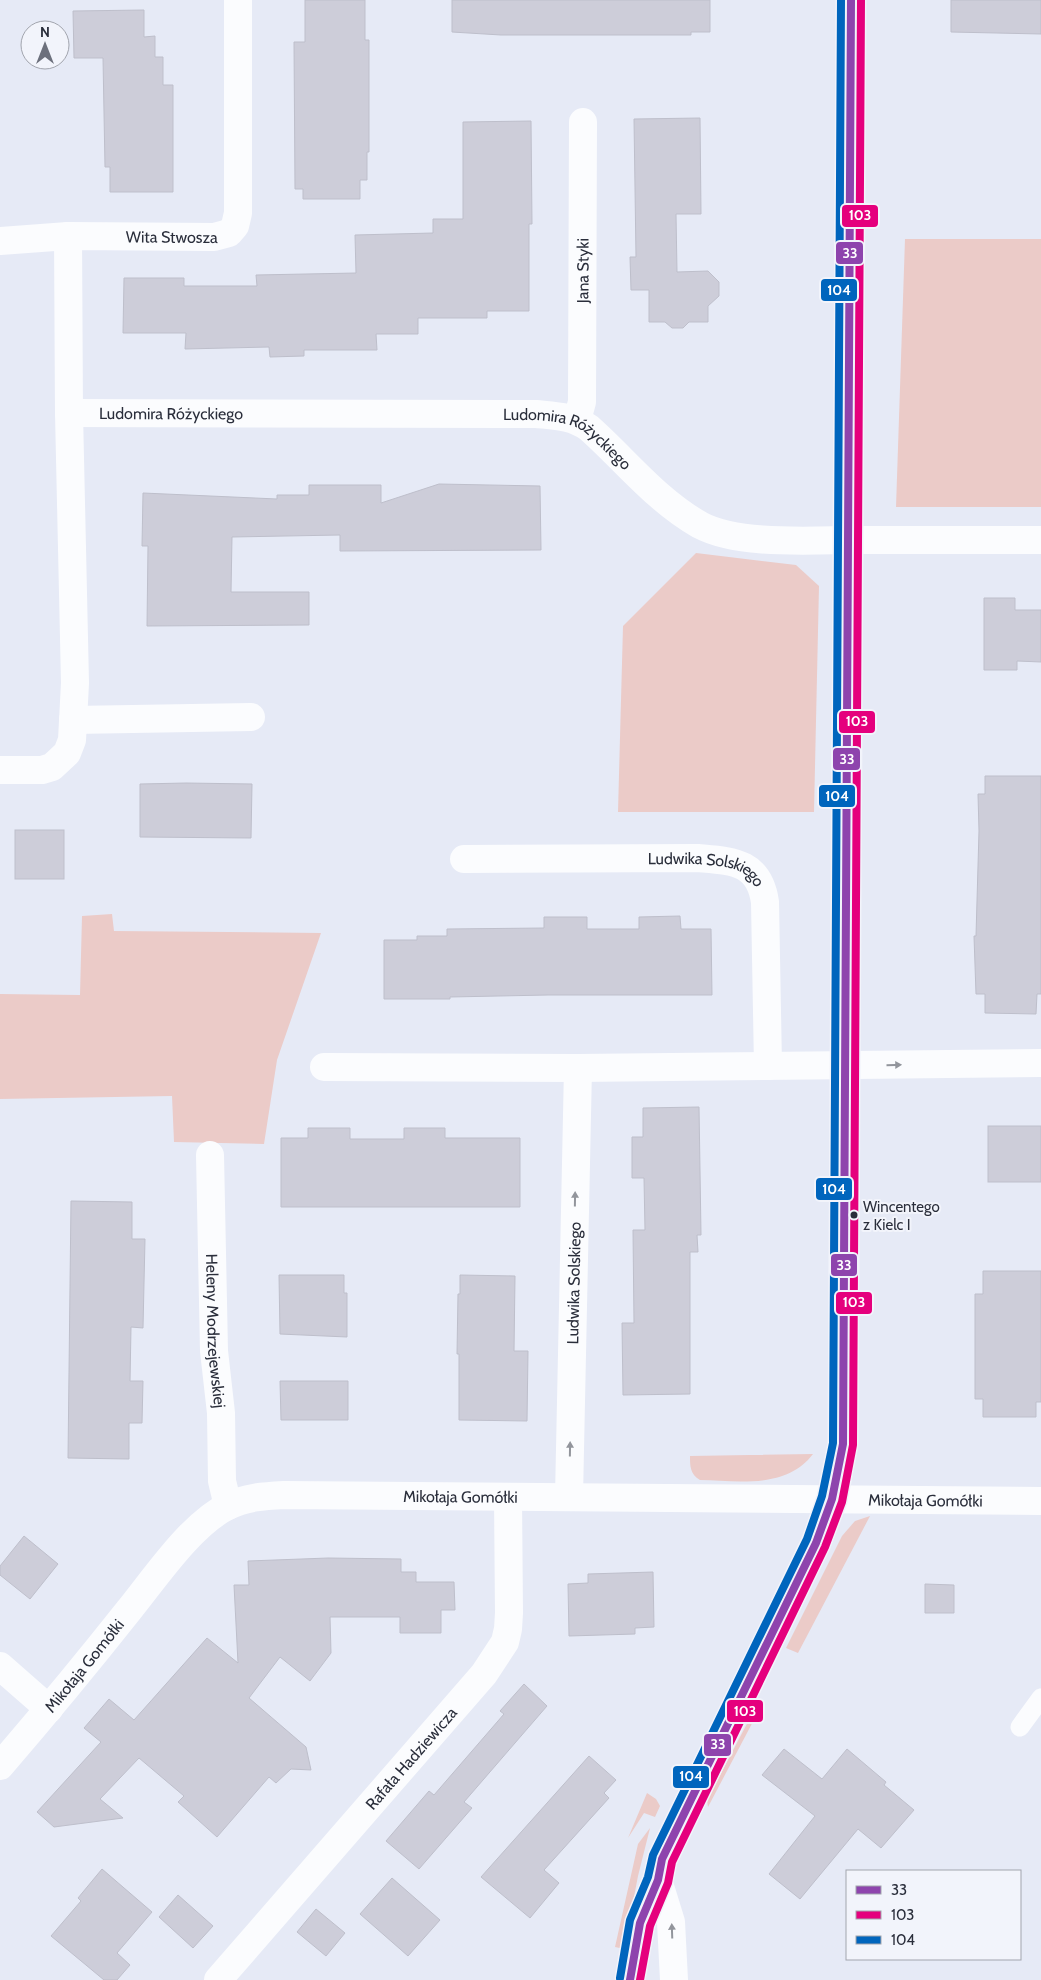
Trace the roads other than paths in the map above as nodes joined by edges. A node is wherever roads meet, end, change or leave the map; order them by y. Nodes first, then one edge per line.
1 (238, 0) edge
2 (851, 0) edge
3 (583, 122) dead end
4 (68, 236) junction
5 (0, 241) edge
6 (69, 413) junction
7 (577, 420) junction
8 (849, 540) junction
9 (1041, 540) edge
10 (251, 717) dead end
11 (73, 720) junction
12 (0, 770) edge
13 (464, 859) dead end
14 (1041, 1063) edge
15 (768, 1066) junction
16 (846, 1066) junction
17 (324, 1067) dead end
18 (578, 1068) junction
19 (210, 1155) dead end
20 (508, 1498) junction
21 (569, 1498) junction
22 (832, 1499) junction
23 (1041, 1501) edge
24 (228, 1506) junction
25 (0, 1666) edge
26 (1041, 1698) edge
27 (49, 1709) junction
28 (1020, 1727) dead end
29 (0, 1766) edge
30 (658, 1880) junction
31 (218, 1980) edge
32 (630, 1980) edge
33 (674, 1980) edge

1 - 4 street, Wita Stwosza
2 - 8 street
3 - 7 street, Jana Styki
4 - 5 street, Wita Stwosza
4 - 6 street
6 - 7 street, Ludomira Różyckiego
6 - 11 street
7 - 8 street, Ludomira Różyckiego
8 - 9 street, Ludomira Różyckiego
8 - 16 street
10 - 11 street
11 - 12 street
13 - 15 street, Ludwika Solskiego
16 -> 14 street
15 - 16 street
15 - 18 street
16 - 22 street
17 - 18 street
21 -> 18 street, Ludwika Solskiego
19 - 24 street, Heleny Modrzejewskiej
20 - 21 street, Mikołaja Gomółki
20 - 24 street, Mikołaja Gomółki
20 - 31 street, Rafała Hadziewicza
21 - 22 street, Mikołaja Gomółki
22 - 23 street, Mikołaja Gomółki
22 - 30 street
24 - 27 street, Mikołaja Gomółki
25 - 27 street
26 - 28 lane
27 - 29 street, Mikołaja Gomółki
30 - 32 street
33 -> 30 street

